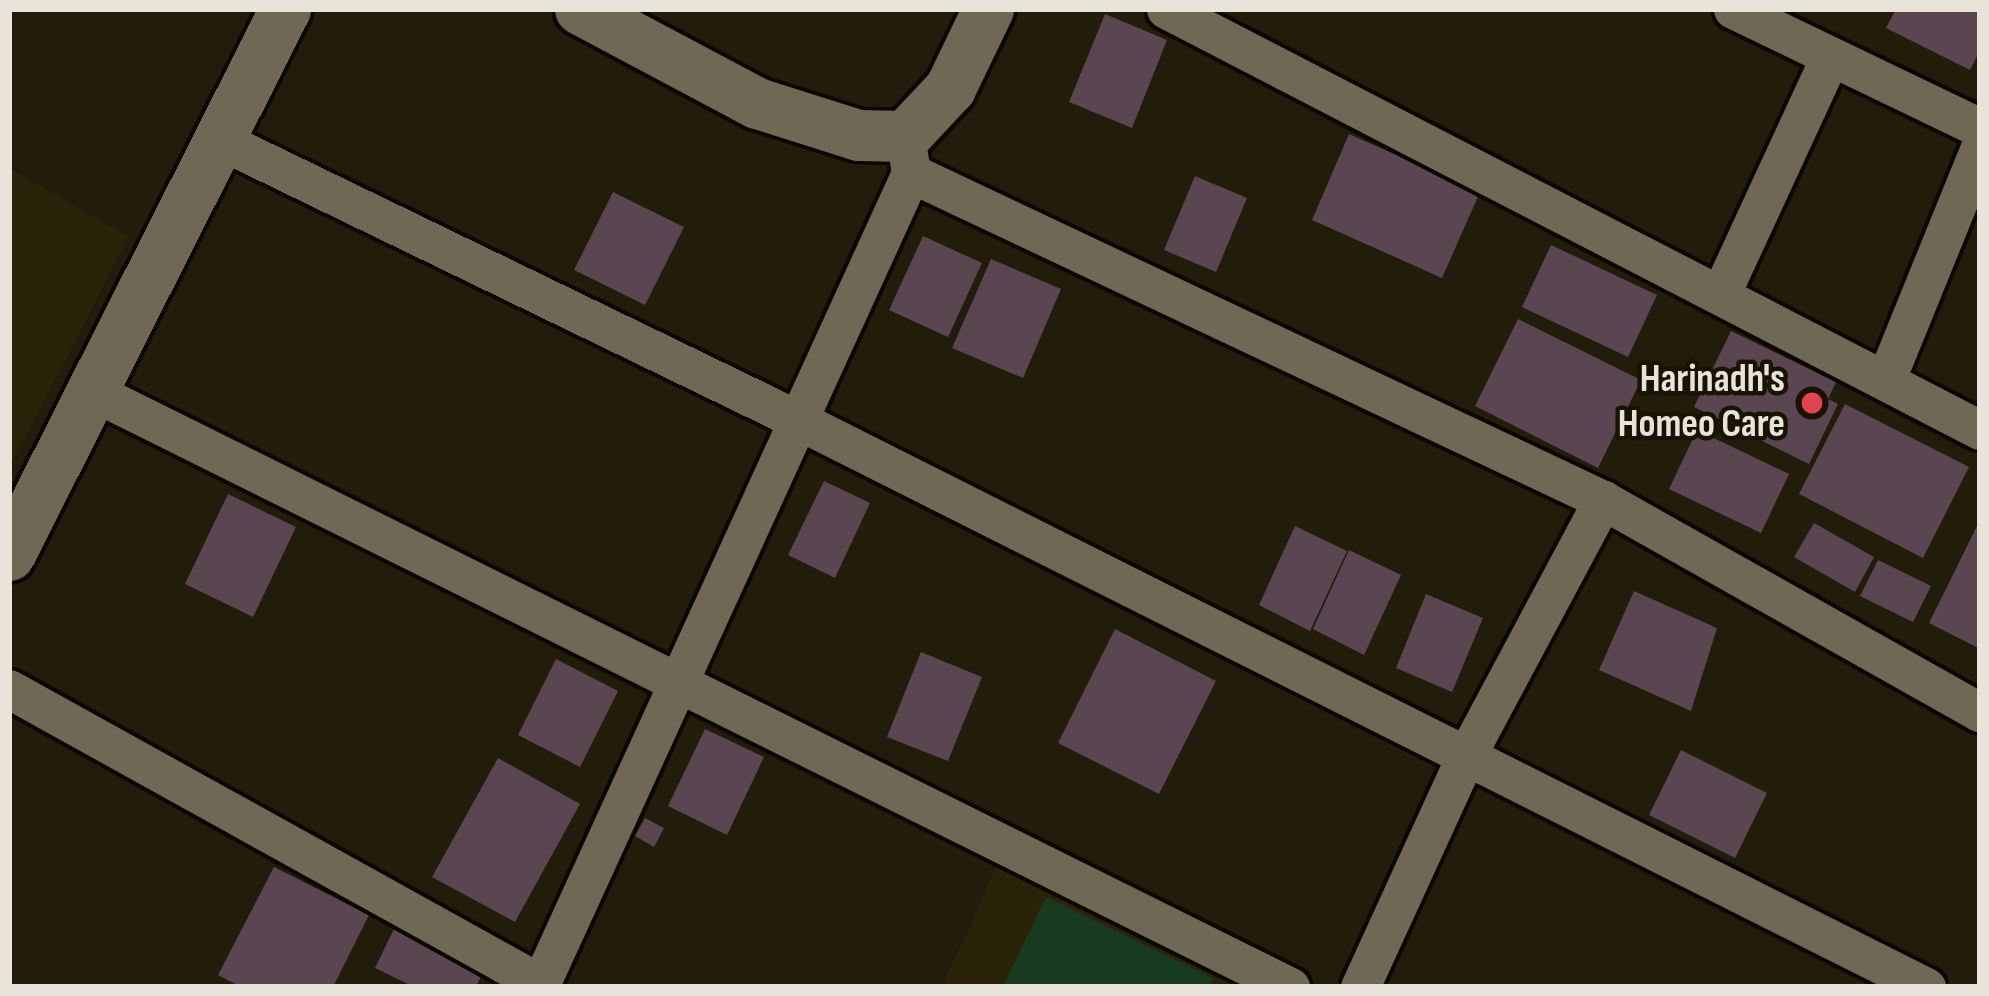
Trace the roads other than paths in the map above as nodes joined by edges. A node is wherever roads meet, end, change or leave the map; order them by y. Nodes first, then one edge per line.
1 (285, 9) edge
2 (580, 9) edge
3 (988, 9) edge
4 (1166, 9) edge
5 (1733, 9) edge
6 (1830, 57) junction
7 (1980, 128) edge
8 (218, 139) junction
9 (1980, 147) edge
10 (908, 154) junction
11 (1721, 293) junction
12 (1886, 379) junction
13 (94, 392) junction
14 (796, 419) junction
15 (1980, 430) edge
16 (1603, 500) junction
17 (9, 556) edge
18 (679, 676) junction
19 (9, 689) edge
20 (1980, 712) edge
21 (1465, 758) junction
22 (540, 985) edge
23 (1290, 987) edge
24 (1360, 987) edge
25 (1926, 987) edge

1 - 8 street
2 - 10 street
3 - 10 street
4 - 11 street
5 - 6 street
6 - 7 street
6 - 11 street
8 - 13 street
8 - 14 street
9 - 12 street
10 - 14 street
10 - 16 street
11 - 12 street
12 - 15 street
13 - 17 street
13 - 18 street
14 - 18 street
14 - 21 street
16 - 20 street
16 - 21 street
18 - 22 street
18 - 23 street
19 - 22 street
21 - 24 street
21 - 25 street

